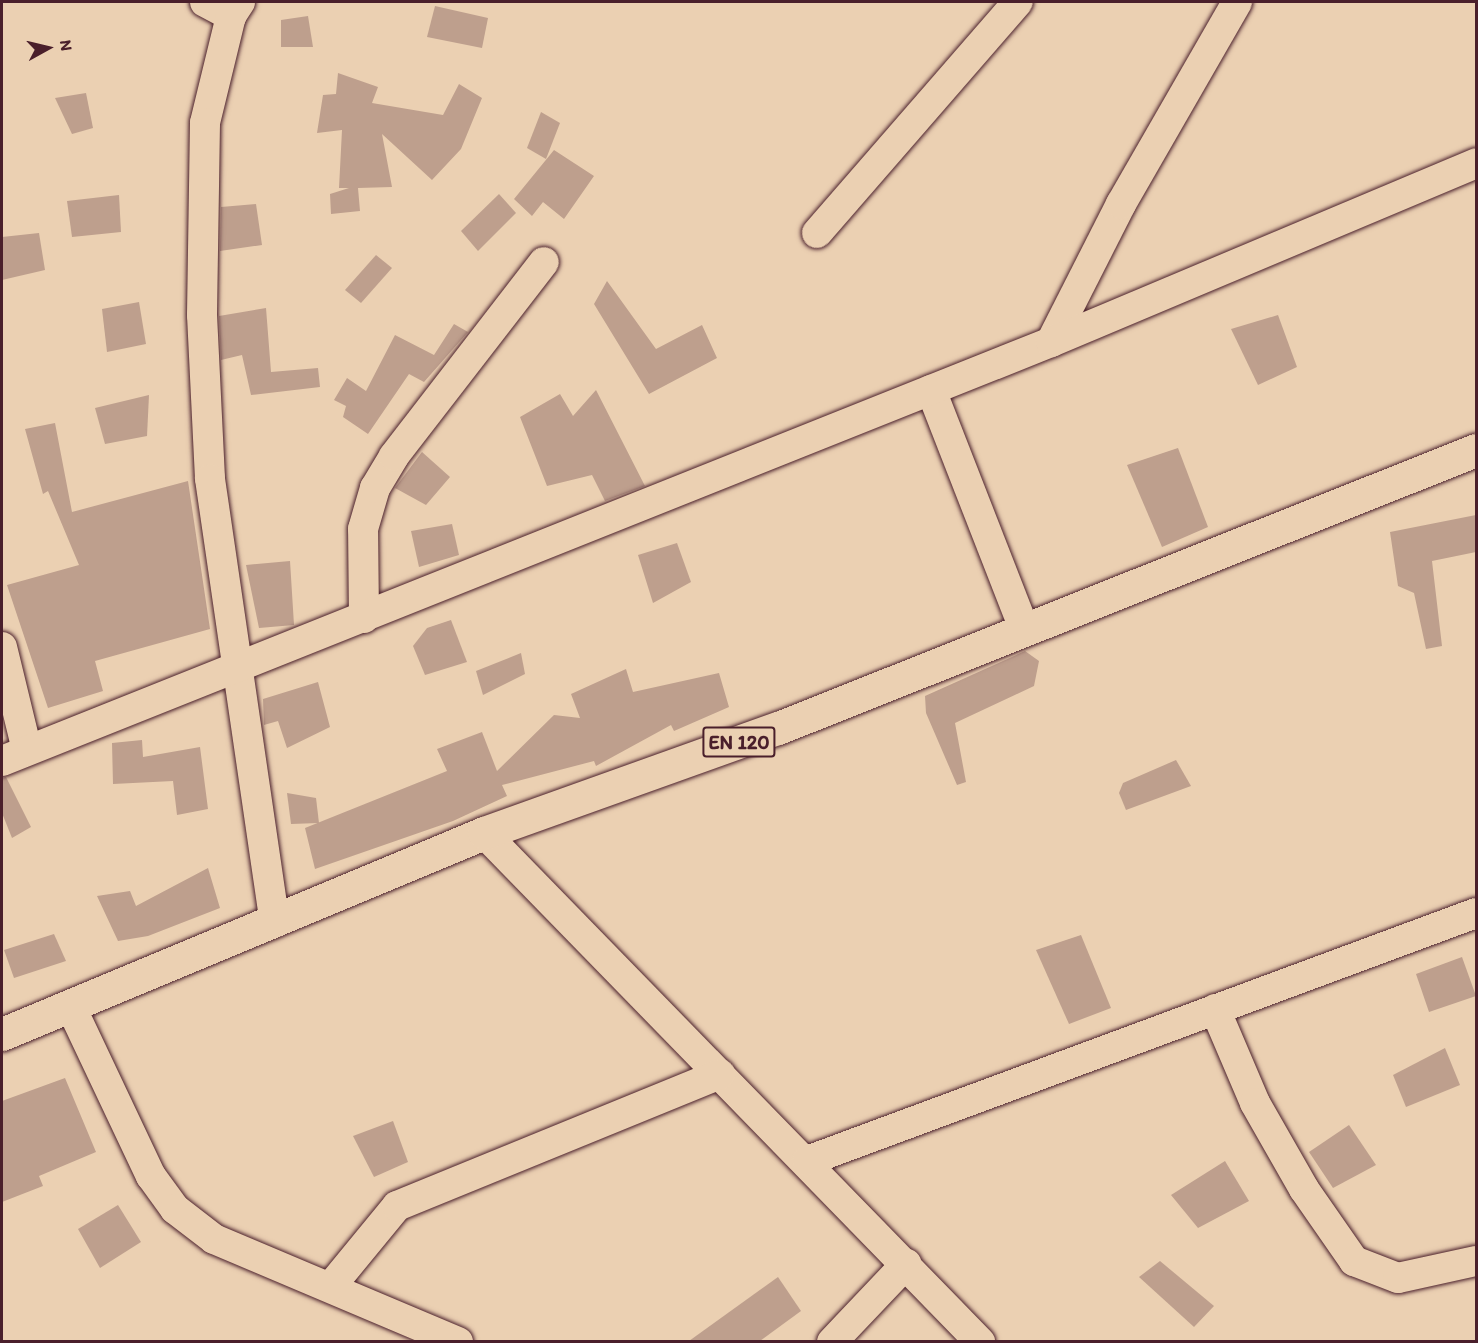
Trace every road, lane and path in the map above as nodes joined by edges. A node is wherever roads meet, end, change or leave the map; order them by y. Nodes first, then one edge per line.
1 (205, 2) edge
2 (1018, 2) edge
3 (1237, 2) edge
4 (236, 9) edge
5 (1476, 163) edge
6 (817, 233) dead end
7 (544, 262) dead end
8 (1051, 342) junction
9 (931, 390) junction
10 (1476, 450) edge
11 (364, 618) junction
12 (1025, 632) junction
13 (2, 647) edge
14 (234, 666) junction
15 (14, 756) edge
16 (484, 833) junction
17 (1476, 913) edge
18 (275, 921) junction
19 (71, 1007) junction
20 (1215, 1009) junction
21 (2, 1034) edge
22 (720, 1074) junction
23 (807, 1161) junction
24 (1476, 1261) edge
25 (906, 1264) junction
26 (332, 1285) junction
27 (458, 1341) edge
28 (832, 1341) edge
29 (980, 1341) edge

1 - 4 street
2 - 6 street
3 - 8 street
4 - 14 street
5 - 8 street
7 - 11 street
8 - 9 street
9 - 11 street
9 - 12 street
10 - 12 main road, EN 120
11 - 14 street
12 - 16 main road, EN 120
13 - 15 street
14 - 15 street
14 - 18 street
16 - 18 main road, EN 120
16 - 22 street
17 - 20 street
18 - 19 main road, EN 120
19 - 21 main road, EN 120
19 - 26 street
20 - 23 street
20 - 24 street
22 - 23 street
22 - 26 street
23 - 25 street
25 - 28 street
25 - 29 street
26 - 27 street

